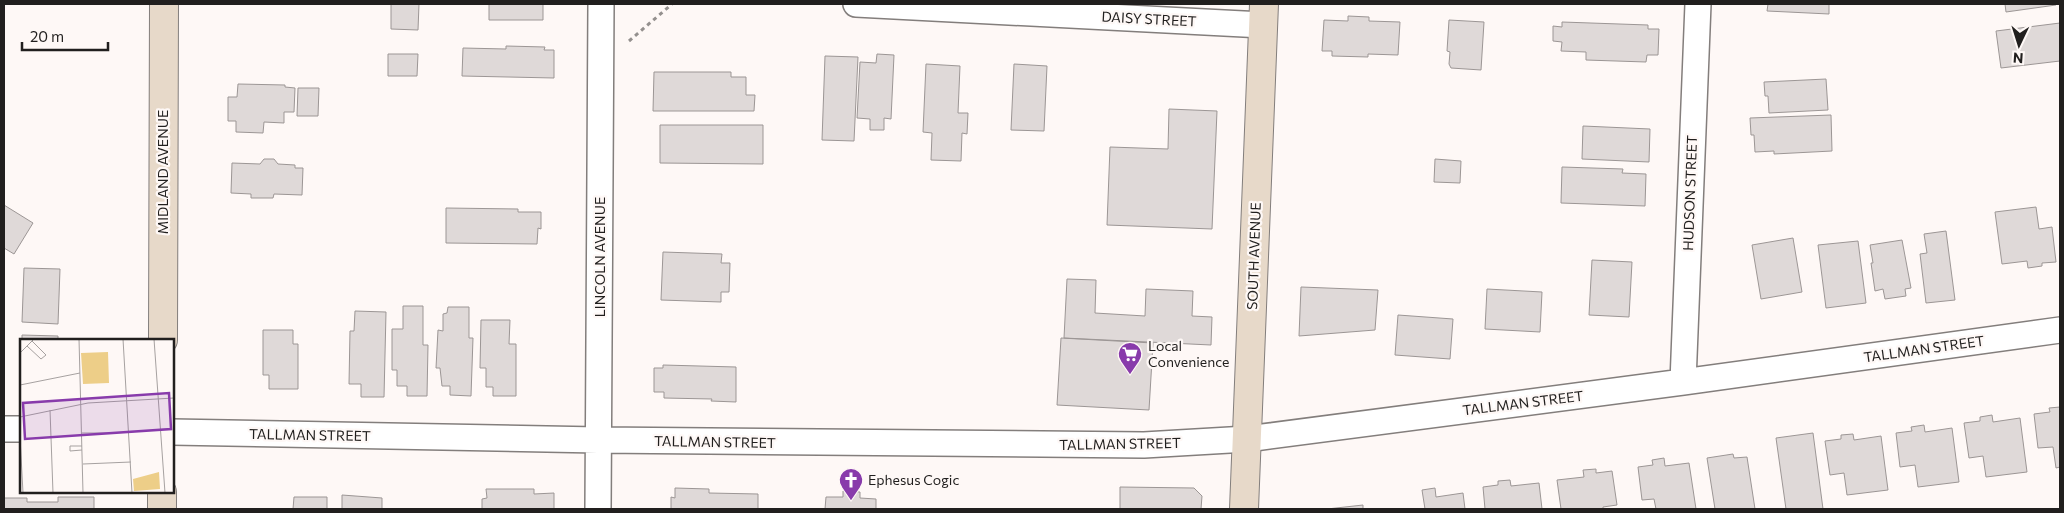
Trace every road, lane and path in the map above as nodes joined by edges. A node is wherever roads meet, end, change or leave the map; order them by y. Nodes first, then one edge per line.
1 (164, 4) edge
2 (601, 4) edge
3 (672, 4) edge
4 (856, 4) edge
5 (1698, 4) edge
6 (1264, 15) edge
7 (601, 66) junction
8 (2060, 330) edge
9 (163, 339) edge
10 (1683, 382) junction
11 (4, 429) edge
12 (20, 429) edge
13 (174, 432) edge
14 (1247, 439) junction
15 (598, 440) junction
16 (162, 493) edge
17 (162, 509) edge
18 (598, 509) edge
19 (1244, 509) edge

1 - 9 main road, MIDLAND AVENUE
2 - 7 street, LINCOLN AVENUE
3 - 7 path
4 - 6 street, DAISY STREET
5 - 10 street, HUDSON STREET
6 - 14 main road, SOUTH AVENUE
7 - 15 street, LINCOLN AVENUE
8 - 10 street, TALLMAN STREET
10 - 14 street, TALLMAN STREET
11 - 12 street
13 - 15 street, TALLMAN STREET
14 - 15 street, TALLMAN STREET
14 - 19 main road, SOUTH AVENUE
15 - 18 street, LINCOLN AVENUE
16 - 17 main road

